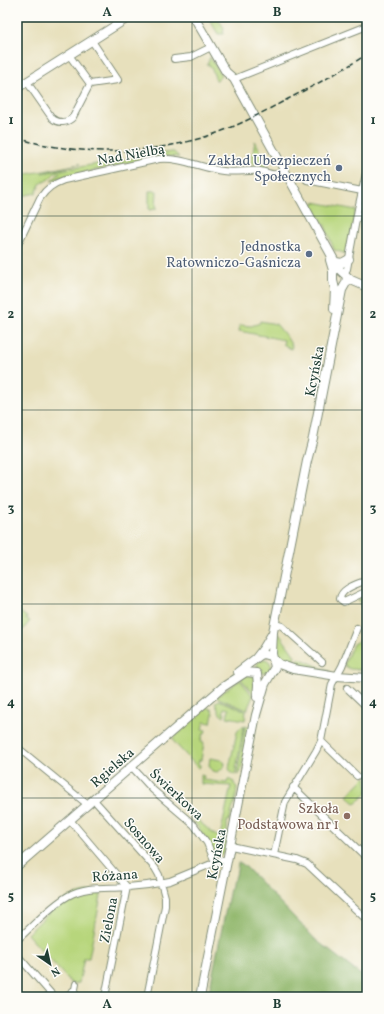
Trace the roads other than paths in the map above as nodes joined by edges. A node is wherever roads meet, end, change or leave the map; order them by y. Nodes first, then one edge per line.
1 (129, 17) edge
2 (194, 17) edge
3 (200, 17) edge
4 (118, 20) edge
5 (367, 26) edge
6 (92, 41) junction
7 (211, 47) junction
8 (69, 55) junction
9 (174, 59) dead end
10 (234, 80) junction
11 (28, 82) junction
12 (90, 84) junction
13 (17, 88) edge
14 (367, 169) edge
15 (284, 171) junction
16 (307, 180) dead end
17 (362, 191) junction
18 (17, 246) edge
19 (327, 247) junction
20 (349, 259) junction
21 (336, 262) junction
22 (344, 274) junction
23 (334, 280) junction
24 (344, 286) junction
25 (367, 287) edge
26 (307, 461) junction
27 (367, 580) edge
28 (367, 591) edge
29 (274, 628) junction
30 (357, 628) dead end
31 (256, 658) junction
32 (274, 660) junction
33 (322, 662) dead end
34 (293, 669) junction
35 (256, 674) junction
36 (272, 674) junction
37 (337, 676) junction
38 (367, 678) edge
39 (224, 687) junction
40 (347, 688) dead end
41 (367, 707) edge
42 (256, 715) junction
43 (321, 741) junction
44 (17, 747) edge
45 (132, 767) junction
46 (357, 776) dead end
47 (293, 787) junction
48 (91, 802) junction
49 (70, 820) junction
50 (230, 846) junction
51 (274, 855) junction
52 (367, 858) edge
53 (228, 860) junction
54 (215, 862) junction
55 (17, 866) edge
56 (161, 883) junction
57 (127, 887) junction
58 (367, 920) edge
59 (17, 940) edge
60 (17, 954) edge
61 (76, 984) dead end
62 (54, 997) edge
63 (66, 997) edge
64 (105, 997) edge
65 (147, 997) edge
66 (200, 997) edge

1 - 4 street
2 - 7 street
3 - 10 street
4 - 6 street
5 - 10 street
6 - 8 street
6 - 12 street
7 - 9 street
7 - 10 street
8 - 11 street
8 - 12 street
10 - 15 street
11 - 12 street
11 - 13 street
14 - 17 street
15 - 18 street, Nad Nielbą
15 - 19 street
16 - 17 street
17 - 20 street
19 - 21 street
19 - 23 street, Kcyńska
20 - 21 street
20 - 22 street
21 - 22 street
22 - 23 street
22 - 24 street, Kcyńska
22 - 25 street
23 - 24 street
23 - 26 street, Kcyńska
24 - 25 street
24 - 26 street, Kcyńska
26 - 29 street, Kcyńska
27 - 28 street
29 - 31 street, Kcyńska
29 - 32 street, Kcyńska
29 - 33 street
30 - 37 street
31 - 32 street
31 - 35 street
31 - 39 street, Rgielska
32 - 34 street
32 - 36 street
34 - 36 street
34 - 37 street
35 - 36 street
35 - 39 street, Rgielska
35 - 42 street, Kcyńska
36 - 42 street, Kcyńska
37 - 38 street
37 - 43 street
39 - 45 street, Rgielska
40 - 41 street
42 - 50 street, Kcyńska
43 - 46 street
43 - 47 street
44 - 48 street
45 - 48 street, Rgielska
45 - 54 street, Świerkowa
47 - 51 street
47 - 52 street
48 - 49 street, Rgielska
48 - 56 street, Sosnowa
49 - 55 street, Rgielska
49 - 57 street, Zielona
50 - 51 street
50 - 53 street, Kcyńska
51 - 58 street
53 - 54 street, Różana
53 - 66 street, Kcyńska
54 - 56 street, Różana
56 - 57 street, Różana
56 - 65 street, Sosnowa
57 - 59 street, Różana
57 - 64 street, Zielona
60 - 62 street
61 - 63 street

